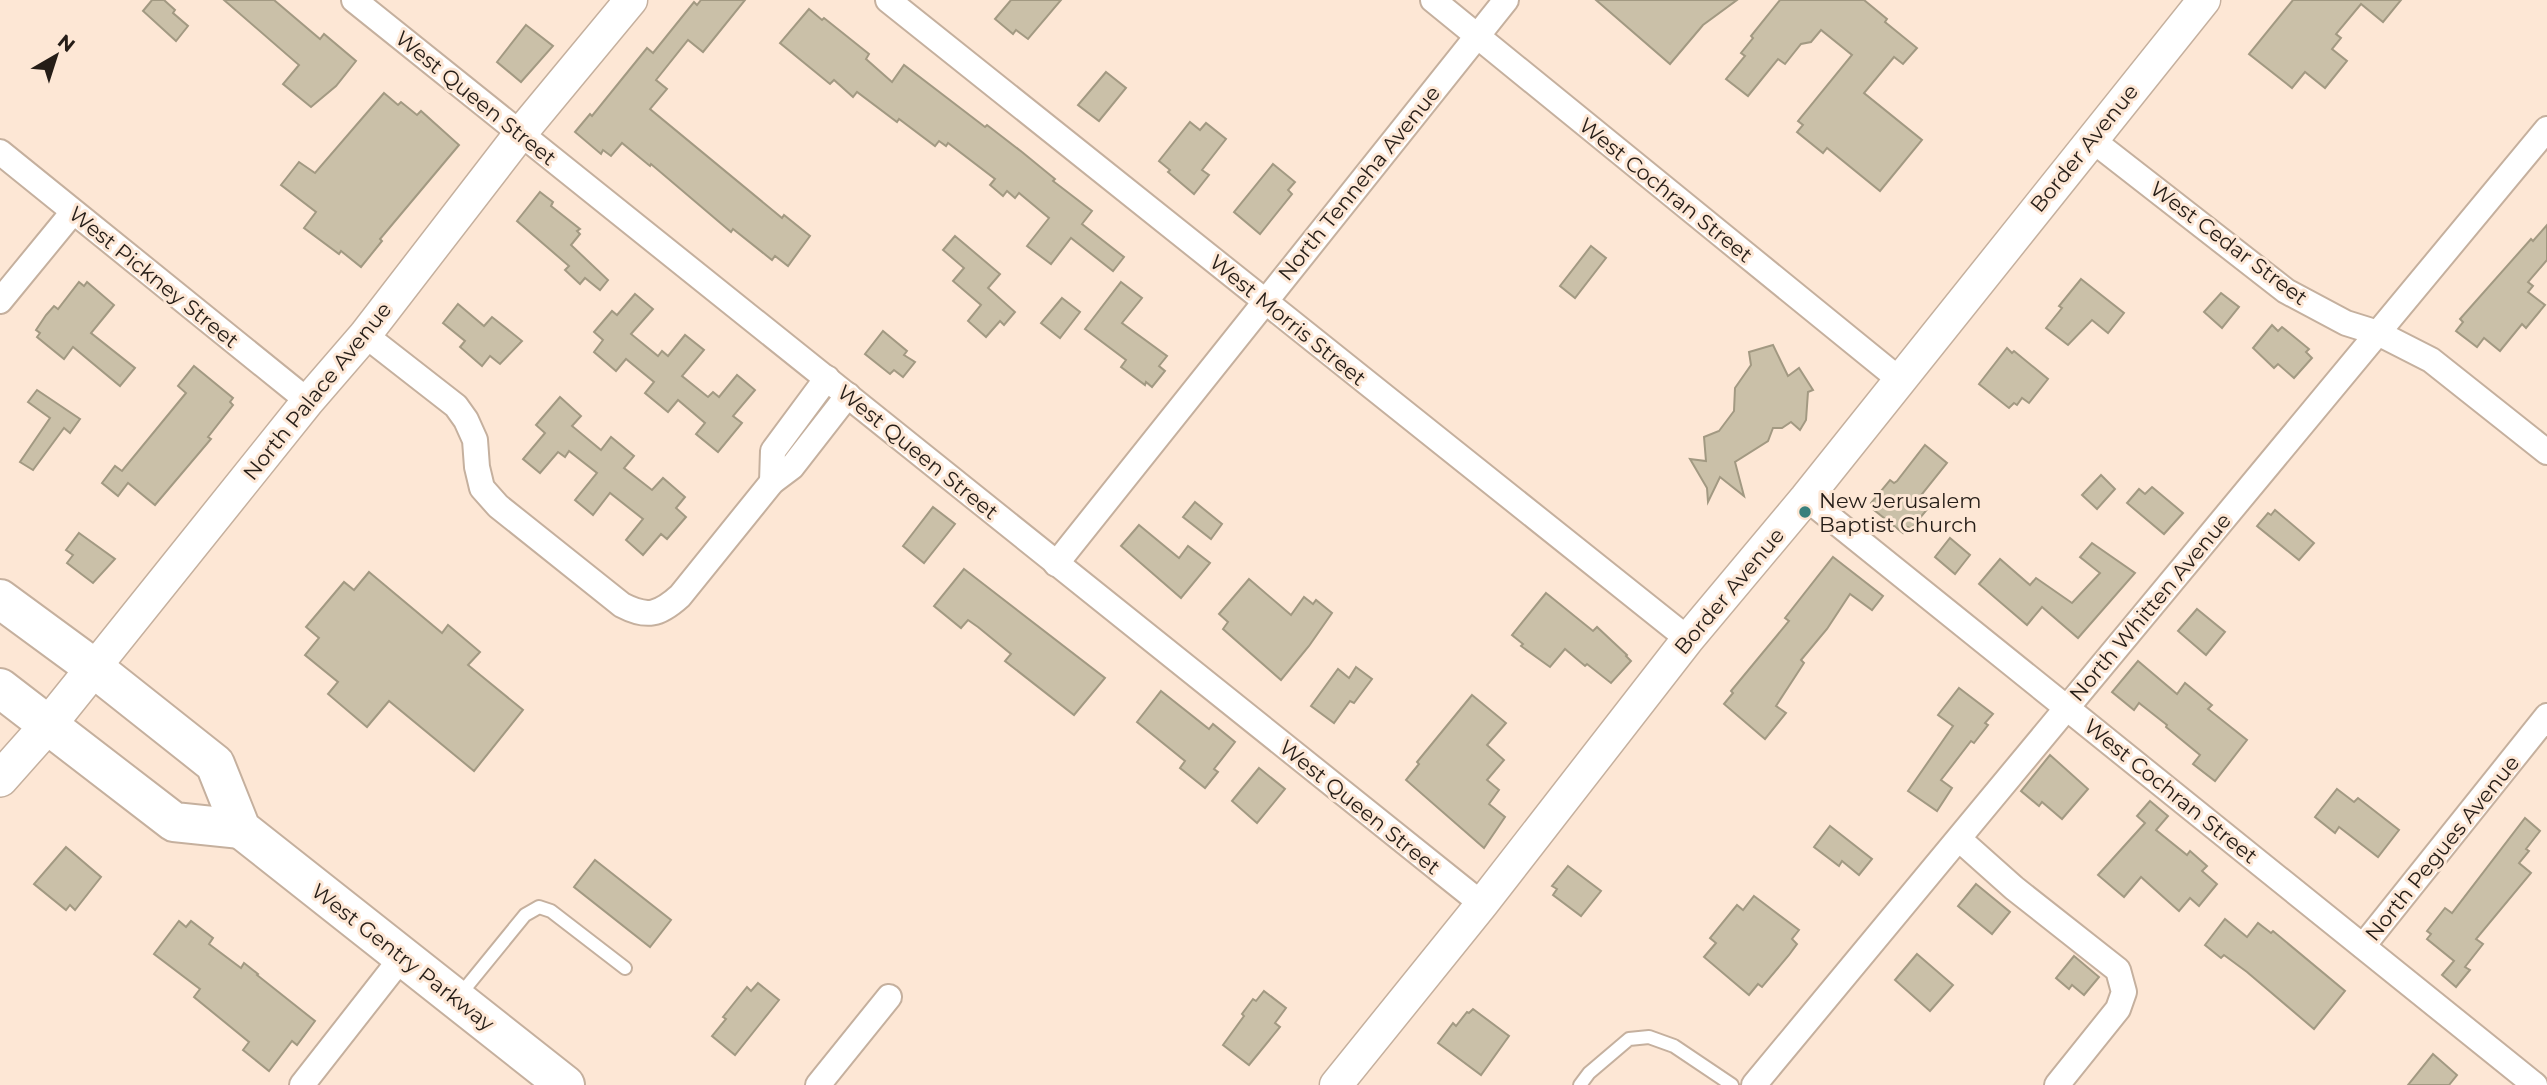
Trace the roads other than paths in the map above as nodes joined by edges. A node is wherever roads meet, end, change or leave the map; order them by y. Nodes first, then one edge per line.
1 (354, 0) edge
2 (631, 0) edge
3 (888, 0) edge
4 (1433, 0) edge
5 (1506, 0) edge
6 (2194, 3) edge
7 (1477, 35) junction
8 (2547, 129) edge
9 (520, 134) junction
10 (2091, 139) junction
11 (0, 152) edge
12 (73, 212) junction
13 (0, 301) edge
14 (1264, 301) junction
15 (2378, 332) junction
16 (365, 335) junction
17 (827, 378) junction
18 (1900, 380) junction
19 (848, 396) junction
20 (308, 401) junction
21 (2547, 452) edge
22 (772, 482) junction
23 (1806, 498) junction
24 (1056, 564) junction
25 (0, 600) edge
26 (1688, 639) junction
27 (94, 668) junction
28 (0, 688) edge
29 (2067, 706) junction
30 (2547, 716) edge
31 (49, 724) junction
32 (0, 779) edge
33 (241, 829) junction
34 (1959, 839) junction
35 (1482, 904) junction
36 (2363, 947) junction
37 (403, 957) junction
38 (625, 968) dead end
39 (889, 997) dead end
40 (456, 999) junction
41 (302, 1085) edge
42 (565, 1085) edge
43 (817, 1085) edge
44 (1336, 1085) edge
45 (1580, 1085) edge
46 (1732, 1085) edge
47 (1754, 1085) edge
48 (2057, 1085) edge
49 (2535, 1085) edge

1 - 9 street, West Queen Street
2 - 9 street, North Palace Avenue
3 - 14 street, West Morris Street
4 - 7 street, West Cochran Street
5 - 7 street, North Tenneha Avenue
6 - 10 street, Border Avenue
7 - 14 street, North Tenneha Avenue
7 - 18 street, West Cochran Street
8 - 15 street, North Whitten Avenue
9 - 16 street, North Palace Avenue
9 - 17 street, West Queen Street
10 - 15 street, West Cedar Street
10 - 18 street, Border Avenue
11 - 12 street, West Pickney Street
12 - 13 street
12 - 20 street, West Pickney Street
14 - 24 street, North Tenneha Avenue
14 - 26 street, West Morris Street
15 - 21 street, West Cedar Street
15 - 29 street, North Whitten Avenue
16 - 20 street, North Palace Avenue
16 - 22 street
17 - 19 street, West Queen Street
17 - 22 street
18 - 23 street, Border Avenue
19 - 22 street
19 - 24 street, West Queen Street
20 - 27 street, North Palace Avenue
23 - 26 street, Border Avenue
23 - 29 street, West Cochran Street
24 - 35 street, West Queen Street
25 - 27 main road, West Gentry Parkway
26 - 35 street, Border Avenue
27 - 31 main road, North Palace Avenue
27 - 33 main road, West Gentry Parkway
28 - 31 main road
29 - 34 street, North Whitten Avenue
29 - 36 street, West Cochran Street
30 - 36 street, North Pegues Avenue
31 - 32 main road, North Palace Avenue
31 - 33 main road
33 - 37 main road, West Gentry Parkway
34 - 47 street, North Whitten Avenue
34 - 48 street
35 - 44 street, Border Avenue
36 - 49 street, West Cochran Street
37 - 40 main road, West Gentry Parkway
37 - 41 street
38 - 40 lane
39 - 43 street
40 - 42 main road, West Gentry Parkway
45 - 46 lane

